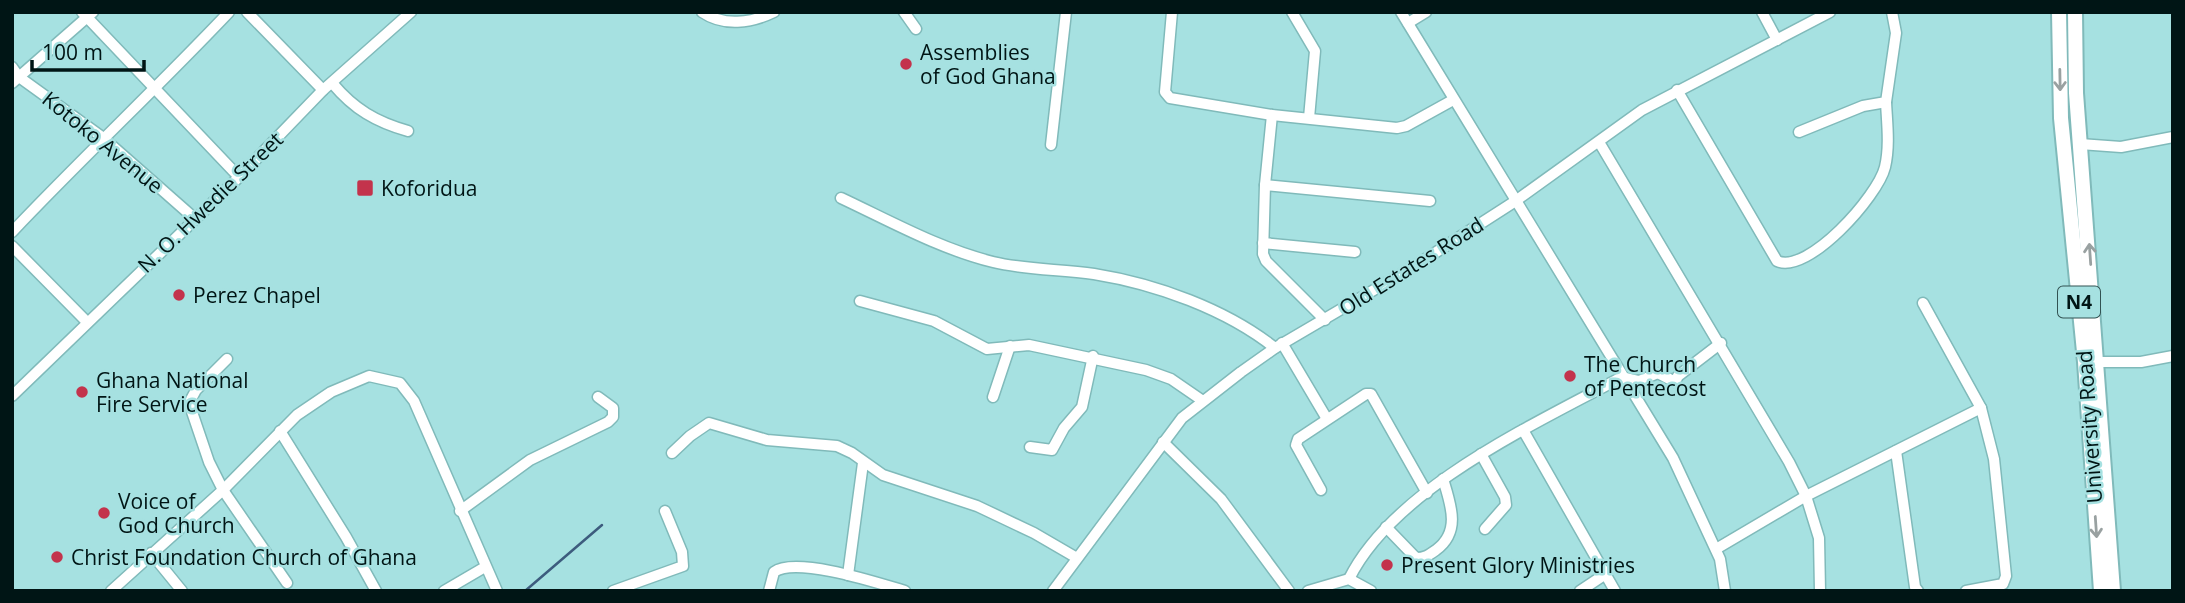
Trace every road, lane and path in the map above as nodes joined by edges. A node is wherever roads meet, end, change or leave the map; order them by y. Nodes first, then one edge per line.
1 (229, 12) edge
2 (247, 12) edge
3 (411, 12) edge
4 (702, 12) edge
5 (774, 12) edge
6 (904, 12) edge
7 (1066, 12) edge
8 (1172, 12) edge
9 (1292, 12) edge
10 (1401, 12) edge
11 (1426, 12) edge
12 (1762, 12) edge
13 (1830, 12) edge
14 (1892, 12) edge
15 (2059, 12) edge
16 (2075, 12) edge
17 (87, 14) edge
18 (1408, 23) junction
19 (916, 29) dead end
20 (1777, 40) junction
21 (12, 67) edge
22 (16, 80) edge
23 (333, 84) junction
24 (156, 89) junction
25 (323, 90) junction
26 (1677, 90) junction
27 (1453, 100) junction
28 (1886, 102) junction
29 (1272, 115) junction
30 (1309, 118) junction
31 (408, 131) dead end
32 (1798, 132) dead end
33 (2173, 136) edge
34 (102, 137) junction
35 (1599, 142) junction
36 (2080, 144) junction
37 (1051, 145) dead end
38 (239, 177) junction
39 (1265, 185) junction
40 (841, 198) dead end
41 (1430, 201) dead end
42 (1514, 202) junction
43 (194, 218) junction
44 (12, 232) edge
45 (1263, 243) junction
46 (12, 247) edge
47 (1355, 252) dead end
48 (860, 301) dead end
49 (1923, 303) dead end
50 (1325, 320) junction
51 (86, 321) junction
52 (1721, 343) junction
53 (1010, 346) junction
54 (1279, 346) junction
55 (1093, 356) junction
56 (2173, 356) edge
57 (227, 359) dead end
58 (2091, 362) junction
59 (1622, 377) junction
60 (12, 396) edge
61 (598, 397) dead end
62 (993, 397) dead end
63 (1203, 401) junction
64 (1981, 408) junction
65 (1326, 419) junction
66 (1523, 430) junction
67 (280, 431) junction
68 (1163, 442) junction
69 (1030, 447) dead end
70 (1896, 451) junction
71 (672, 453) dead end
72 (1481, 454) junction
73 (863, 463) junction
74 (1443, 479) junction
75 (223, 490) junction
76 (1321, 490) dead end
77 (1427, 493) junction
78 (1806, 496) junction
79 (665, 511) dead end
80 (460, 512) junction
81 (1386, 527) junction
82 (1485, 528) dead end
83 (1716, 549) junction
84 (151, 553) junction
85 (1077, 558) junction
86 (485, 567) junction
87 (848, 575) junction
88 (1604, 575) junction
89 (1349, 579) junction
90 (287, 583) dead end
91 (1058, 588) edge
92 (111, 591) edge
93 (183, 591) edge
94 (376, 591) edge
95 (444, 591) edge
96 (497, 591) edge
97 (613, 591) edge
98 (769, 591) edge
99 (905, 591) edge
100 (1289, 591) edge
101 (1308, 591) edge
102 (1371, 591) edge
103 (1580, 591) edge
104 (1615, 591) edge
105 (1725, 591) edge
106 (1820, 591) edge
107 (1918, 591) edge
108 (1966, 591) edge
109 (2101, 591) edge
110 (2113, 591) edge

1 - 24 street
2 - 25 street
3 - 23 street, N. O. Hwedie Street
4 - 5 street
6 - 19 street
7 - 37 street
8 - 29 street
9 - 30 street
10 - 18 street
11 - 18 street
12 - 20 street
13 - 20 street, Old Estates Road
14 - 28 street
15 -> 58 highway, University Road / N4
16 - 36 highway, University Road / N4
17 - 22 street
17 - 24 street
18 - 27 street
20 - 26 street, Old Estates Road
21 - 22 street, Kotoko Avenue
22 - 34 street, Kotoko Avenue
23 - 25 street, N. O. Hwedie Street
23 - 31 street
24 - 34 street
24 - 38 street
25 - 38 street, N. O. Hwedie Street
26 - 28 street
26 - 35 street, Old Estates Road
27 - 30 street
27 - 42 street
28 - 32 street
29 - 30 street
29 - 39 street
33 - 36 street
34 - 43 street, Kotoko Avenue
34 - 44 street
35 - 42 street, Old Estates Road
35 - 52 street
58 -> 36 highway, University Road / N4
38 - 43 street, N. O. Hwedie Street
39 - 41 street
39 - 45 street
40 - 54 street
42 - 50 street, Old Estates Road
42 - 59 street
43 - 51 street, N. O. Hwedie Street
45 - 47 street
45 - 50 street
46 - 51 street
48 - 53 street
49 - 64 street
50 - 54 street, Old Estates Road
51 - 60 street, N. O. Hwedie Street
52 - 59 street
52 - 78 street
53 - 55 street
53 - 62 street
54 - 63 street, Old Estates Road
54 - 65 street
55 - 63 street
55 - 69 street
56 - 58 street
57 - 75 street
58 -> 109 highway, University Road / N4
58 - 110 highway, University Road / N4
59 - 66 street
59 - 83 street
61 - 80 street
63 - 68 street, Old Estates Road
64 - 70 street
64 - 108 street
65 - 76 street
65 - 77 street
66 - 72 street
66 - 88 street
67 - 75 street
67 - 80 street
67 - 94 street
68 - 85 street, Old Estates Road
68 - 100 street
70 - 78 street
70 - 107 street
71 - 73 street
72 - 74 street
72 - 82 street
73 - 85 street
73 - 87 street
74 - 77 street
74 - 81 street
75 - 84 street
75 - 90 street
77 - 81 street
78 - 83 street
78 - 106 street
79 - 97 street
80 - 86 street
81 - 89 street
83 - 105 street
84 - 92 street
84 - 93 street
85 - 91 street, Old Estates Road
86 - 95 street
86 - 96 street
87 - 98 street
87 - 99 street
88 - 103 street
88 - 104 street
89 - 101 street
89 - 102 street

